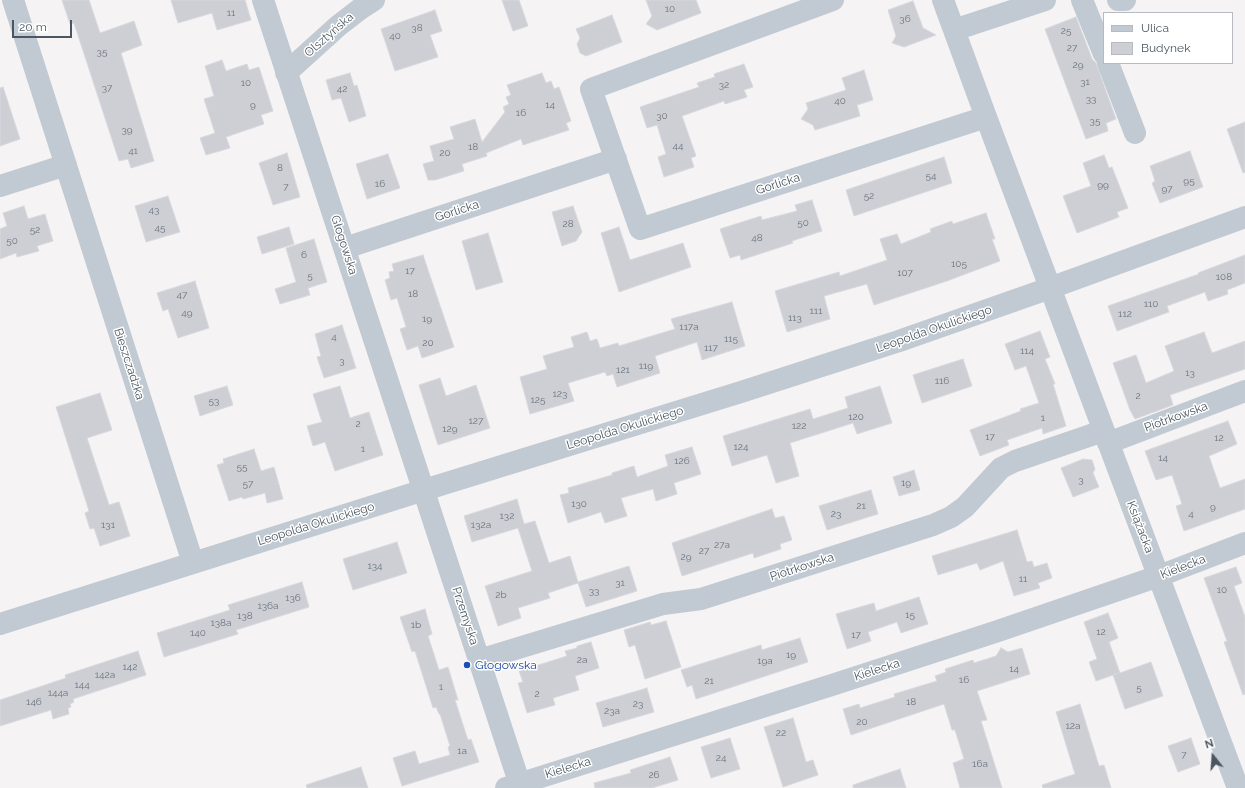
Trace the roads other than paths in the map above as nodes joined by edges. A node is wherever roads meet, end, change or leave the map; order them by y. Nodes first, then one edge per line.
1 (13, 0) edge
2 (263, 0) edge
3 (374, 0) edge
4 (833, 0) edge
5 (943, 0) edge
6 (1045, 0) edge
7 (1082, 0) edge
8 (1118, 0) edge
9 (1125, 0) edge
10 (954, 30) junction
11 (1103, 52) edge
12 (1108, 64) edge
13 (286, 73) junction
14 (986, 117) junction
15 (1135, 132) dead end
16 (616, 159) junction
17 (66, 165) junction
18 (0, 186) edge
19 (1245, 217) edge
20 (345, 248) junction
21 (1050, 288) junction
22 (1245, 391) edge
23 (1105, 437) junction
24 (424, 490) junction
25 (1245, 543) edge
26 (193, 563) junction
27 (1159, 576) junction
28 (1, 619) edge
29 (480, 660) junction
30 (515, 786) edge
31 (1238, 788) edge

1 - 17 street, Bieszczadzka
2 - 13 street, Głogowska
3 - 13 street, Olsztyńska
4 - 16 street, Gorlicka
5 - 10 street
6 - 10 street
7 - 11 street
8 - 9 street
10 - 14 street
12 - 15 street
13 - 20 street, Głogowska
14 - 16 street, Gorlicka
14 - 21 street
16 - 20 street, Gorlicka
17 - 18 street
17 - 26 street, Bieszczadzka
19 - 21 street, Leopolda Okulickiego
20 - 24 street, Głogowska
21 - 23 street, Książacka
21 - 24 street, Leopolda Okulickiego
22 - 23 street, Piotrkowska
23 - 27 street, Książacka
23 - 29 street, Piotrkowska
24 - 26 street, Leopolda Okulickiego
24 - 29 street, Przemyska
25 - 27 street, Kielecka
26 - 28 street, Leopolda Okulickiego
27 - 30 street, Kielecka
27 - 31 street, Książacka
29 - 30 street, Przemyska

